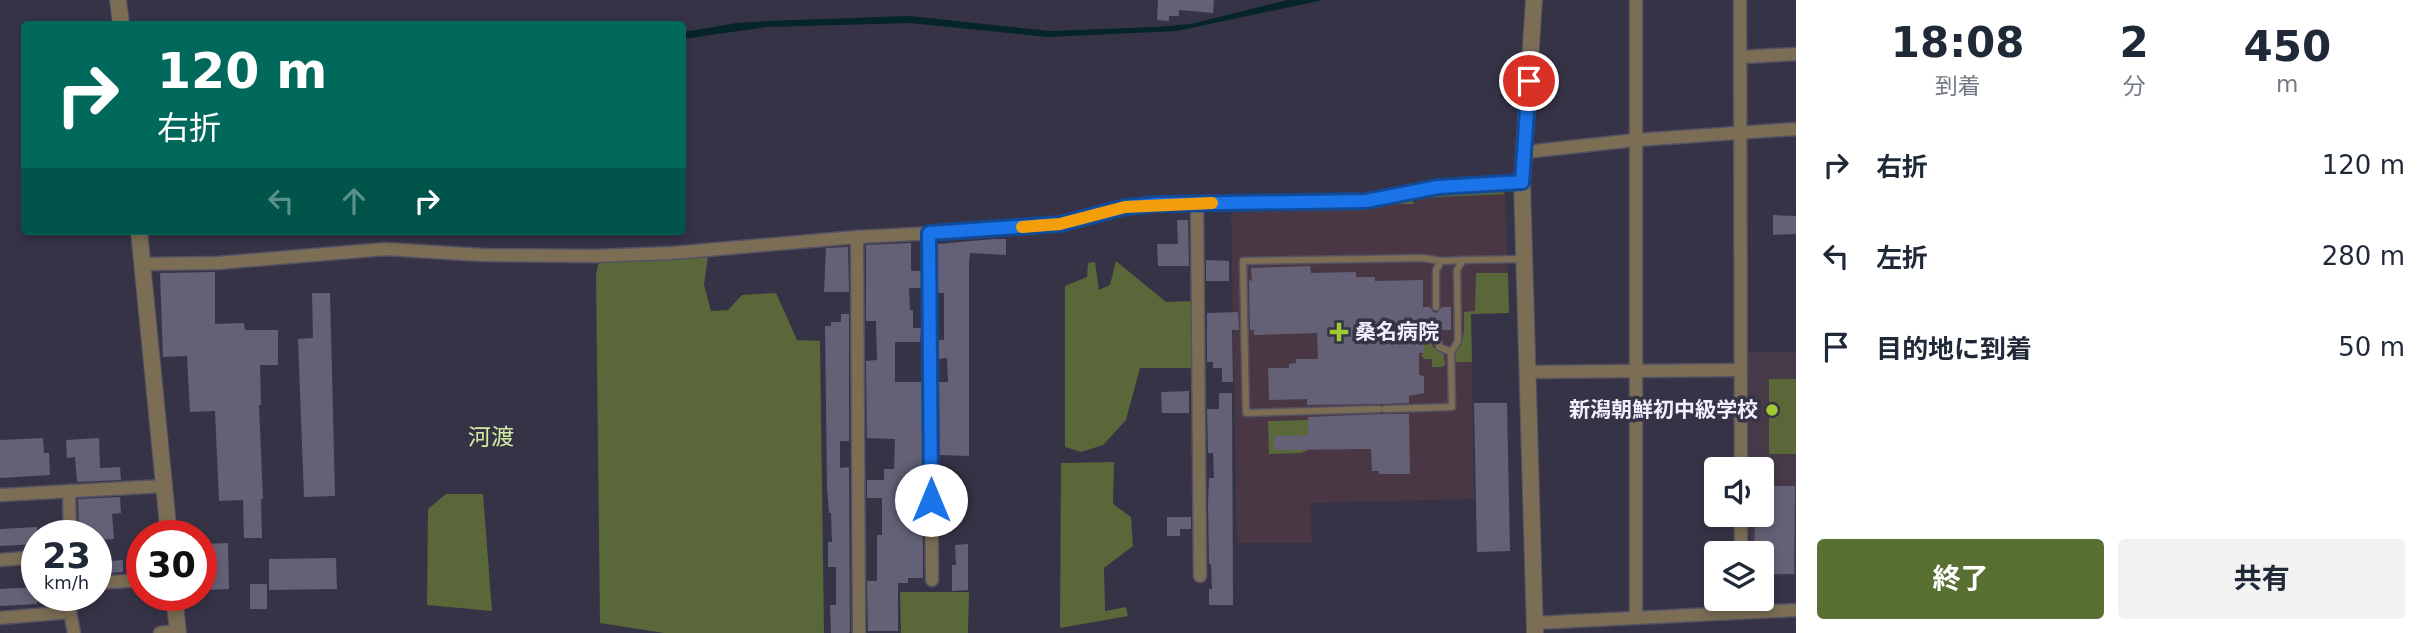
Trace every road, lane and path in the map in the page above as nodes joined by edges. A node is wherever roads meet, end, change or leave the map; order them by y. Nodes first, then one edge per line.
1 (118, 0) edge
2 (1534, 0) edge
3 (1636, 0) edge
4 (1740, 0) edge
5 (121, 21) edge
6 (1796, 54) edge
7 (1741, 57) junction
8 (1796, 129) edge
9 (1741, 133) junction
10 (1636, 140) junction
11 (1525, 152) junction
12 (1522, 182) junction
13 (1197, 203) junction
14 (929, 233) junction
15 (139, 235) edge
16 (857, 237) junction
17 (1463, 260) junction
18 (1524, 260) junction
19 (1441, 261) junction
20 (142, 264) junction
21 (1436, 307) dead end
22 (1437, 331) dead end
23 (1451, 352) junction
24 (1636, 370) junction
25 (1740, 370) junction
26 (1527, 372) junction
27 (1741, 457) edge
28 (164, 486) junction
29 (69, 491) junction
30 (0, 495) edge
31 (70, 520) edge
32 (167, 520) edge
33 (21, 558) edge
34 (0, 560) edge
35 (1200, 576) dead end
36 (932, 580) dead end
37 (1796, 610) edge
38 (176, 611) edge
39 (70, 612) joint
40 (1741, 613) joint
41 (1636, 617) junction
42 (0, 618) edge
43 (1535, 628) edge
44 (178, 632) edge
45 (74, 633) edge
46 (160, 633) edge
47 (859, 633) edge

1 - 5 street
2 - 11 street
3 - 10 street
4 - 7 street
6 - 7 street
7 - 9 street
8 - 9 street
9 - 10 street
9 - 25 street
10 - 11 street
10 - 24 street
11 - 12 street
12 - 13 street
12 - 18 street
13 - 14 street
13 - 35 street
14 - 16 street
14 - 36 street
15 - 20 street
16 - 20 street
16 - 47 street
17 - 18 lane
17 - 19 lane
17 - 23 lane
18 - 26 street
19 - 21 lane
19 - 23 lane
20 - 28 street
22 - 23 lane
24 - 25 street
24 - 26 street
24 - 41 street
25 - 27 street
26 - 43 street
28 - 29 street
28 - 32 street
29 - 30 street
29 - 31 street
33 - 34 street
37 - 40 street
38 - 44 street
39 - 42 street
39 - 45 street
40 - 41 street
41 - 43 street
44 - 46 street

